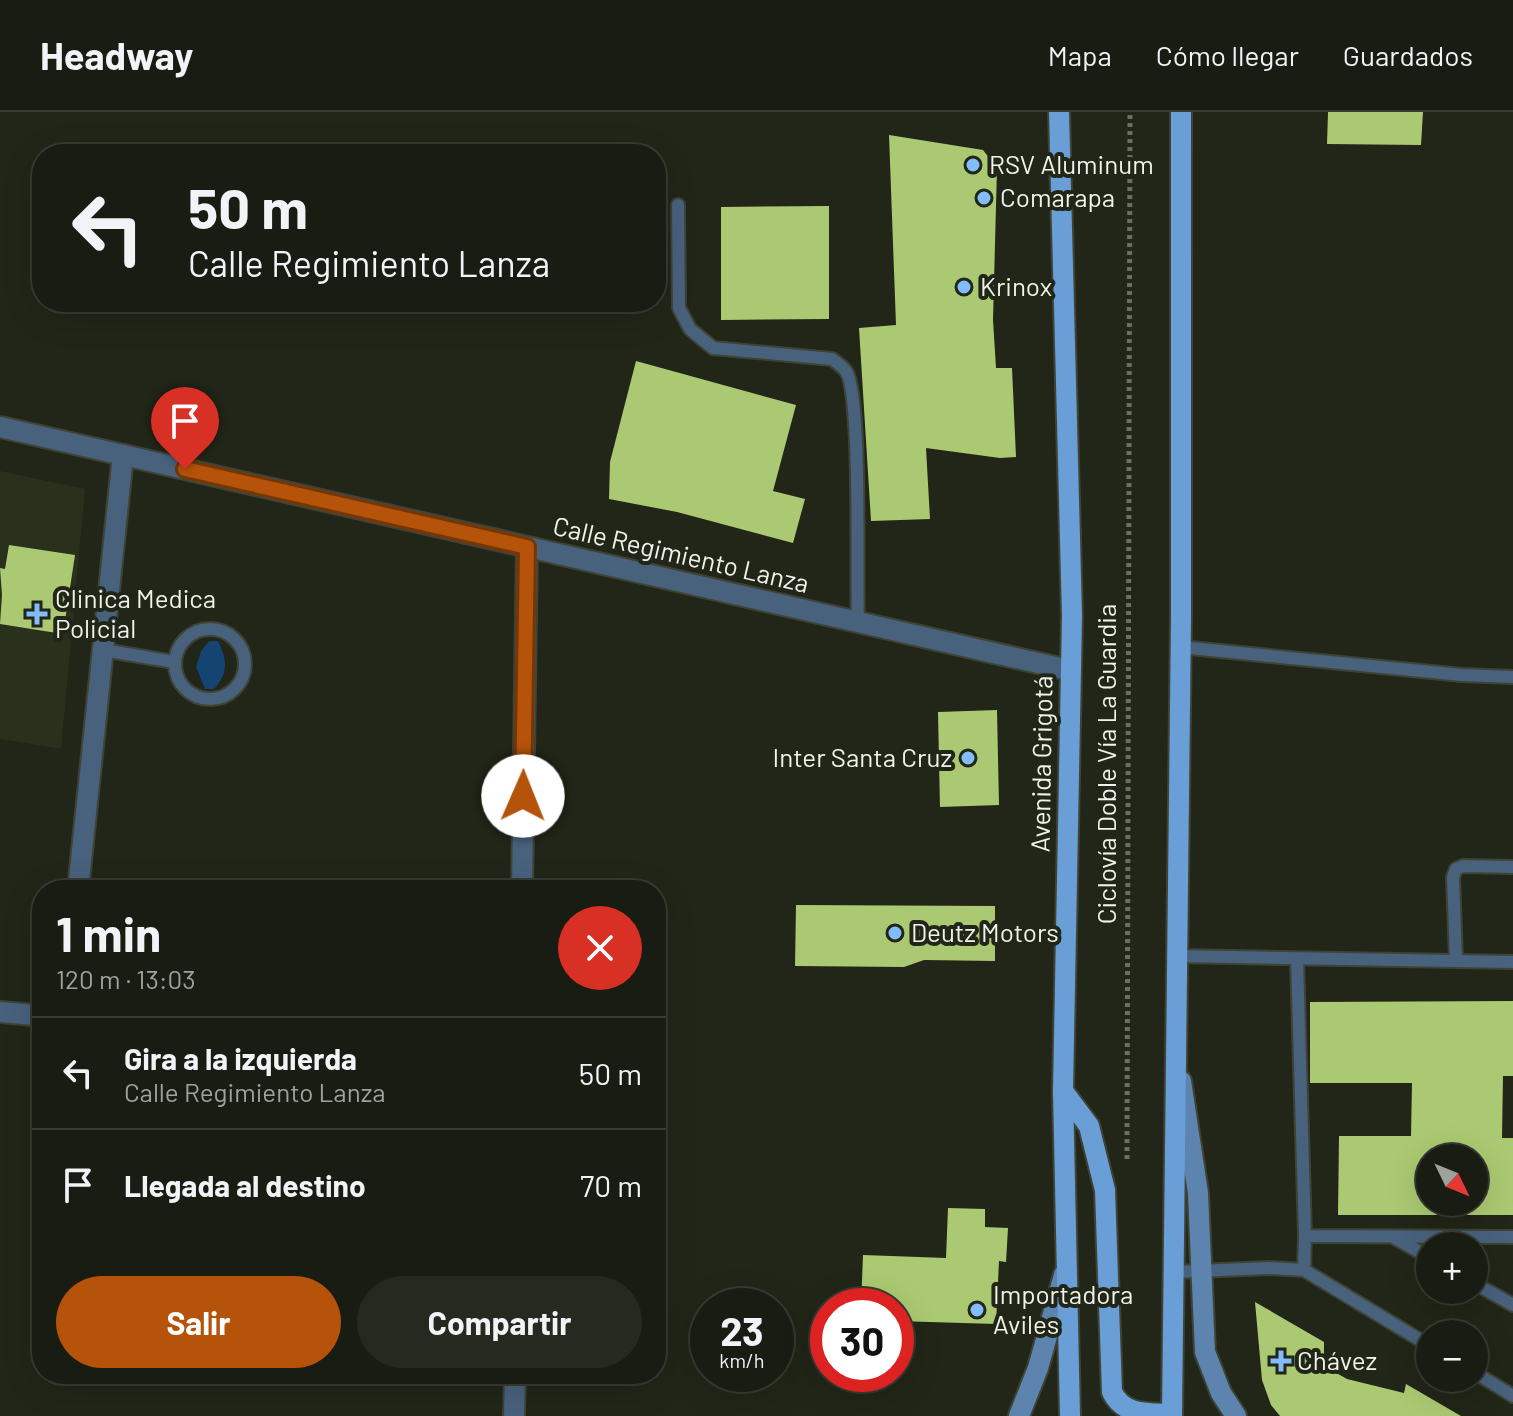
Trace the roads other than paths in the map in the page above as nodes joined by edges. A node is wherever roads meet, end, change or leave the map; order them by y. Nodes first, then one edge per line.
1 (1059, 112) edge
2 (1181, 112) edge
3 (678, 205) dead end
4 (0, 427) edge
5 (123, 455) junction
6 (527, 547) junction
7 (858, 622) junction
8 (1180, 647) junction
9 (103, 650) junction
10 (174, 662) junction
11 (1069, 670) junction
12 (1513, 677) edge
13 (1513, 867) edge
14 (79, 880) edge
15 (522, 880) edge
16 (1178, 956) junction
17 (1297, 959) junction
18 (1456, 960) junction
19 (1513, 962) edge
20 (0, 1012) edge
21 (32, 1015) edge
22 (1174, 1034) junction
23 (1063, 1091) junction
24 (1305, 1236) junction
25 (1392, 1236) junction
26 (1513, 1237) edge
27 (1416, 1250) edge
28 (1201, 1270) junction
29 (1304, 1270) junction
30 (1065, 1271) junction
31 (1173, 1272) junction
32 (1488, 1291) edge
33 (1513, 1305) edge
34 (1416, 1338) edge
35 (1488, 1381) edge
36 (515, 1384) edge
37 (1513, 1396) edge
38 (514, 1410) edge
39 (1172, 1415) edge
40 (1019, 1416) edge
41 (1070, 1416) edge
42 (1236, 1416) edge

1 - 11 main road, Avenida Grigotá
2 - 8 main road
3 - 7 lane
4 - 5 street, Calle Regimiento Lanza
5 - 6 street, Calle Regimiento Lanza
5 - 9 street
6 - 7 street, Calle Regimiento Lanza
6 - 15 street
7 - 11 street, Calle Regimiento Lanza
8 - 12 lane
8 - 16 main road
9 - 10 lane
9 - 14 street
10 - 10 lane
11 - 23 main road, Avenida Grigotá
13 - 18 lane
16 - 17 lane
16 - 22 main road
17 - 18 lane
17 - 24 lane
18 - 19 lane
20 - 21 street
22 - 28 street
22 - 31 main road
23 - 30 main road, Avenida Grigotá
23 - 39 main road
24 - 25 lane
24 - 29 lane
25 - 26 lane
25 - 27 lane
28 - 29 lane
28 - 31 lane
28 - 42 street
29 - 34 lane
30 - 40 street
30 - 41 main road, Avenida Grigotá
31 - 39 main road
32 - 33 lane
35 - 37 lane
36 - 38 street

